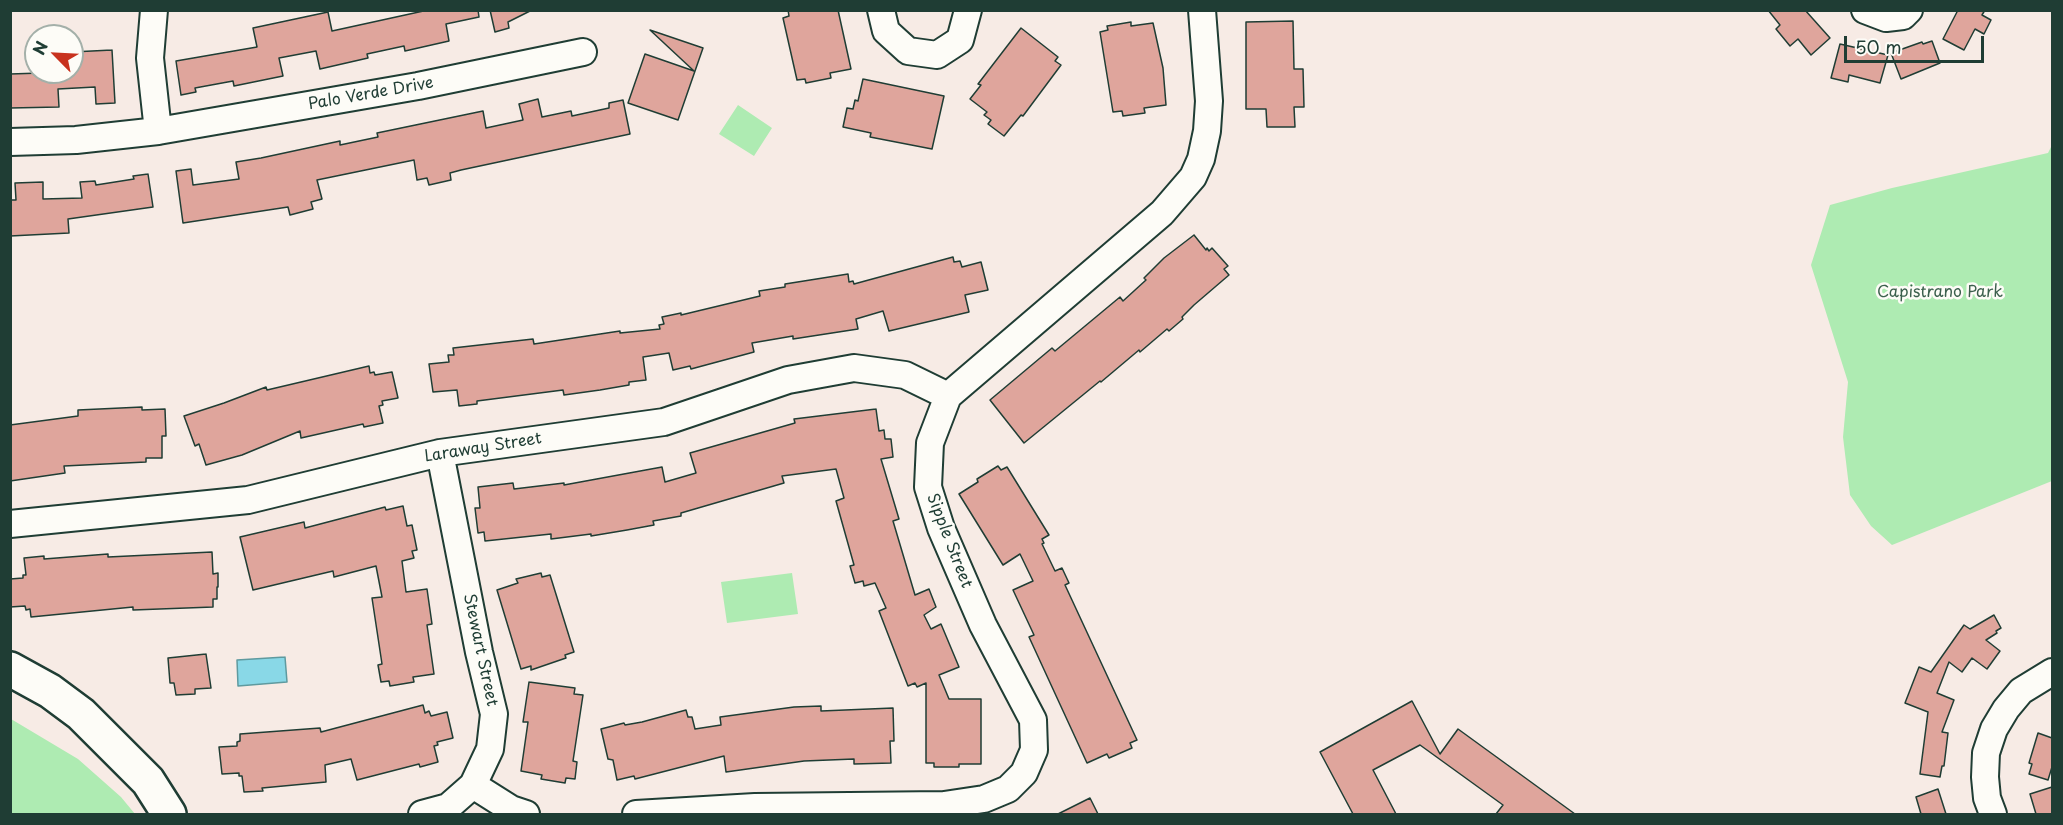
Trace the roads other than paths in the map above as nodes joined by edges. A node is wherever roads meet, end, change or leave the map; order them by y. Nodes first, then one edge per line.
1 (154, 10) edge
2 (881, 10) edge
3 (968, 10) edge
4 (1202, 10) edge
5 (1865, 10) edge
6 (1909, 10) edge
7 (584, 52) dead end
8 (158, 131) junction
9 (10, 142) edge
10 (948, 396) junction
11 (440, 453) junction
12 (10, 524) edge
13 (10, 669) edge
14 (2052, 672) edge
15 (10, 691) edge
16 (97, 730) junction
17 (473, 784) junction
18 (169, 814) edge
19 (422, 814) edge
20 (526, 814) edge
21 (636, 814) edge
22 (1992, 814) edge

1 - 8 street
2 - 3 street
4 - 10 street, Sipple Street
5 - 6 street
7 - 8 street, Palo Verde Drive
8 - 9 street, Palo Verde Drive
10 - 11 street, Laraway Street
10 - 21 street, Sipple Street
11 - 12 street, Laraway Street
11 - 17 street, Stewart Street
13 - 16 main road
14 - 22 street
15 - 16 main road
16 - 18 main road
17 - 19 street, Stewart Street
17 - 20 street

